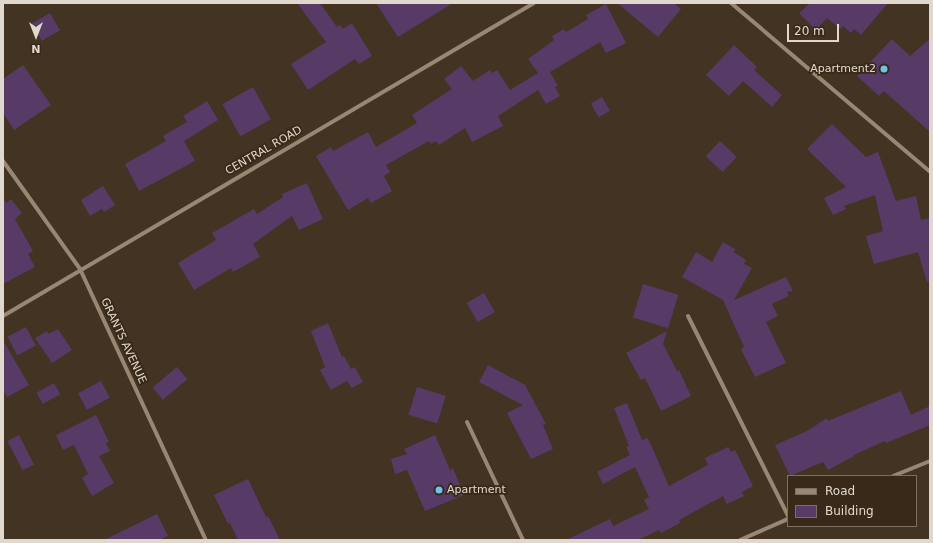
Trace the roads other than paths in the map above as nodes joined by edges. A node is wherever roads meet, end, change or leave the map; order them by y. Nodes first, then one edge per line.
1 (534, 3) edge
2 (731, 3) edge
3 (3, 161) edge
4 (930, 172) edge
5 (80, 269) junction
6 (3, 316) edge
7 (688, 316) dead end
8 (466, 422) dead end
9 (930, 461) edge
10 (895, 475) edge
11 (787, 514) edge
12 (787, 519) edge
13 (206, 540) edge
14 (523, 540) edge
15 (740, 540) edge

1 - 5 street, CENTRAL ROAD
2 - 4 street
3 - 5 street, GRANTS AVENUE
5 - 6 street, CENTRAL ROAD
5 - 13 street, GRANTS AVENUE
7 - 11 street
8 - 14 street
9 - 10 street
12 - 15 street

